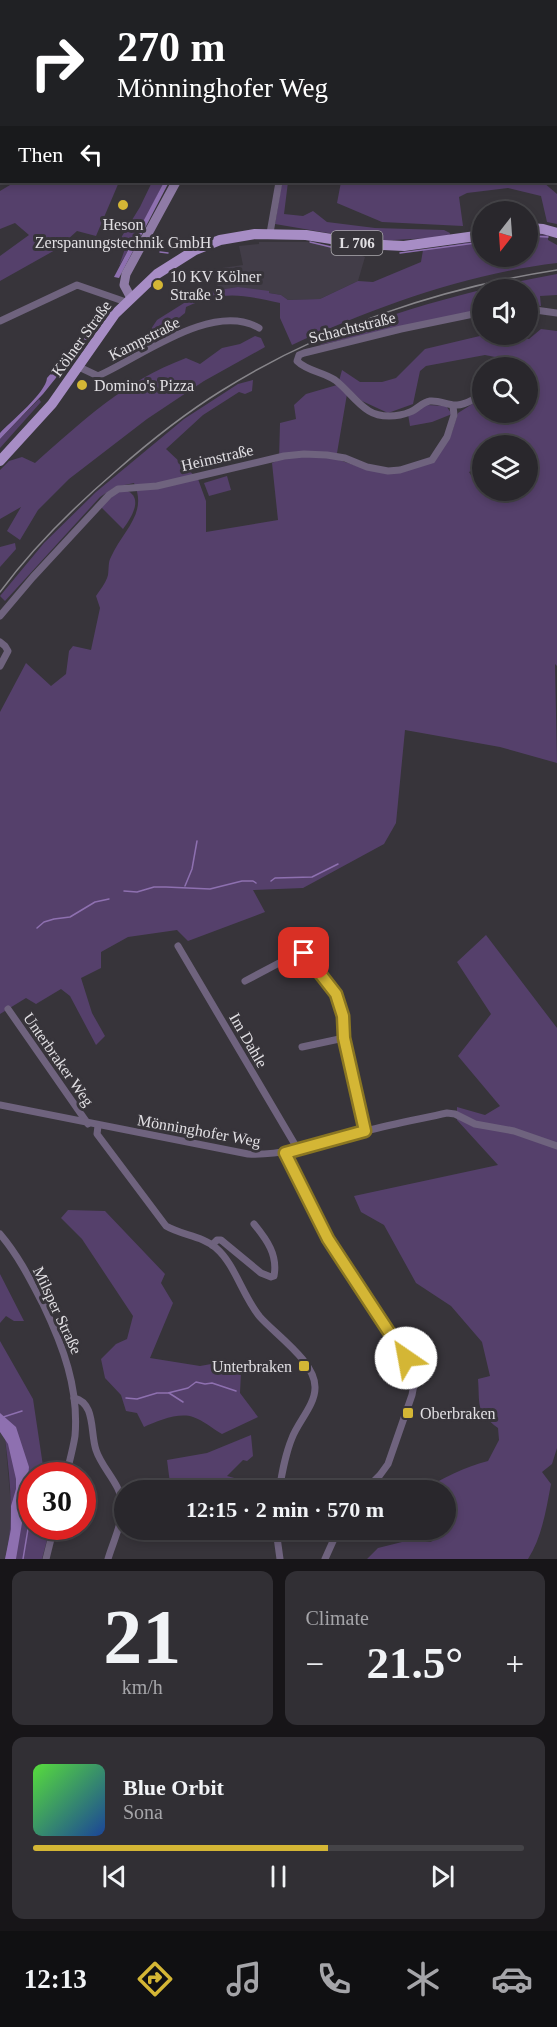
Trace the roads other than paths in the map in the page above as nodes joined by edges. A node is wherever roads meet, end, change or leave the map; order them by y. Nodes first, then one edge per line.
1 (175, 183) edge
2 (279, 183) edge
3 (538, 229) edge
4 (270, 233) junction
5 (557, 233) edge
6 (472, 237) edge
7 (128, 300) junction
8 (538, 310) edge
9 (557, 313) edge
10 (472, 314) edge
11 (0, 321) edge
12 (259, 328) dead end
13 (79, 367) junction
14 (472, 400) edge
15 (453, 406) junction
16 (0, 461) edge
17 (0, 616) edge
18 (0, 642) edge
19 (0, 666) edge
20 (178, 946) dead end
21 (245, 981) dead end
22 (8, 1009) dead end
23 (344, 1038) junction
24 (302, 1047) dead end
25 (0, 1105) edge
26 (88, 1124) junction
27 (98, 1125) junction
28 (365, 1131) junction
29 (557, 1146) edge
30 (297, 1148) junction
31 (285, 1153) junction
32 (255, 1224) dead end
33 (0, 1234) edge
34 (212, 1245) junction
35 (74, 1398) junction
36 (69, 1462) edge
37 (281, 1480) edge
38 (375, 1480) edge
39 (51, 1540) edge
40 (277, 1540) edge
41 (334, 1540) edge
42 (46, 1559) edge
43 (108, 1559) edge
44 (280, 1559) edge
45 (325, 1559) edge

1 - 7 main road
2 - 4 street
3 - 5 main road
4 - 6 main road, Kölner Straße / L 706
4 - 7 main road, Kölner Straße / L 706
7 - 11 street
7 - 13 main road, Kölner Straße
8 - 9 street
10 - 15 street, Schachtstraße
12 - 13 street, Kampstraße
13 - 16 main road, Kölner Straße
14 - 15 street, Schachtstraße
15 - 17 street, Heimstraße
18 - 19 street
20 - 30 street, Im Dahle
21 - 23 street
22 - 26 street, Unterbraker Weg
23 - 24 street
23 - 28 street
25 - 26 street, Mönninghofer Weg
26 - 27 street, Mönninghofer Weg
27 - 31 street, Mönninghofer Weg
27 - 34 street, Unterbraker Weg
28 - 29 street, Mönninghofer Weg
28 - 30 street, Mönninghofer Weg
30 - 31 street, Mönninghofer Weg
31 - 38 street
32 - 34 street, Unterbraker Weg
33 - 35 street, Milsper Straße
34 - 37 street
35 - 36 street, Milsper Straße
35 - 43 street
39 - 42 street
40 - 44 street
41 - 45 street

